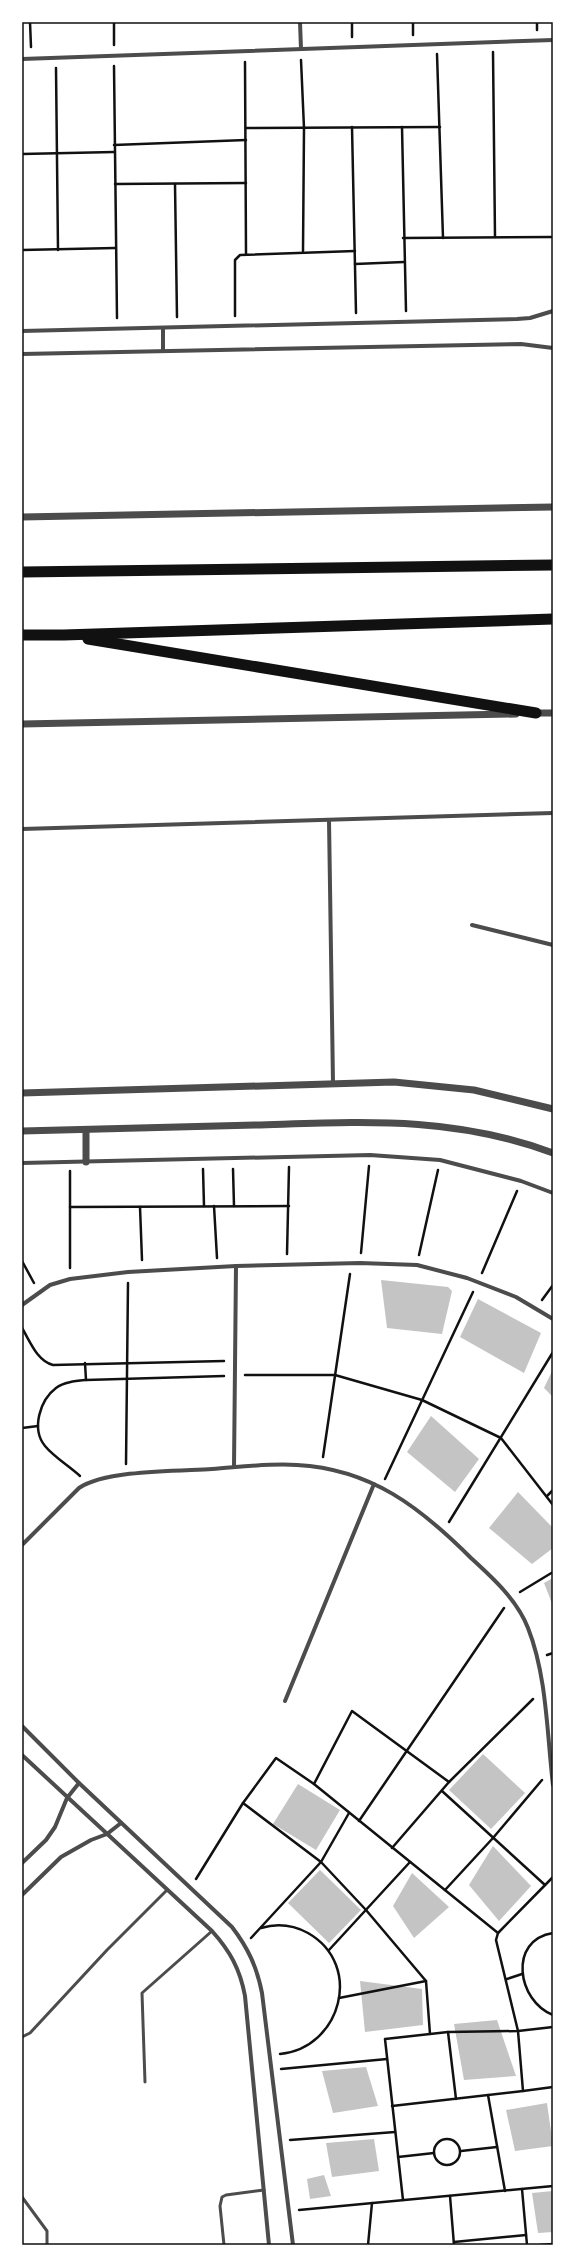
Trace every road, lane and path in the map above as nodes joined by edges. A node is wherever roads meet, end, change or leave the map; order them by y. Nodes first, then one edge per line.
1 (30, 22) edge
2 (114, 22) edge
3 (300, 22) edge
4 (553, 40) edge
5 (493, 42) junction
6 (436, 44) junction
7 (301, 49) junction
8 (245, 51) junction
9 (114, 57) junction
10 (22, 59) edge
11 (31, 59) junction
12 (56, 59) junction
13 (352, 127) junction
14 (402, 127) junction
15 (440, 127) junction
16 (246, 128) junction
17 (304, 128) junction
18 (246, 140) junction
19 (114, 146) junction
20 (114, 152) junction
21 (22, 154) edge
22 (58, 154) junction
23 (246, 183) junction
24 (115, 184) junction
25 (175, 184) junction
26 (495, 237) junction
27 (553, 237) edge
28 (403, 238) junction
29 (443, 238) junction
30 (115, 248) junction
31 (22, 250) edge
32 (58, 250) junction
33 (303, 251) junction
34 (355, 251) junction
35 (246, 254) junction
36 (404, 262) junction
37 (355, 264) junction
38 (553, 311) edge
39 (406, 322) junction
40 (356, 324) junction
41 (235, 326) junction
42 (163, 328) junction
43 (177, 328) junction
44 (118, 329) junction
45 (22, 330) edge
46 (553, 348) edge
47 (163, 351) junction
48 (22, 354) edge
49 (552, 507) edge
50 (22, 517) edge
51 (553, 565) edge
52 (22, 572) edge
53 (553, 619) edge
54 (22, 635) edge
55 (64, 635) junction
56 (536, 713) junction
57 (553, 713) edge
58 (22, 724) edge
59 (553, 813) edge
60 (329, 820) junction
61 (22, 828) edge
62 (472, 925) dead end
63 (553, 945) edge
64 (333, 1083) junction
65 (22, 1093) edge
66 (553, 1109) edge
67 (86, 1130) junction
68 (22, 1131) edge
69 (553, 1153) edge
70 (370, 1155) junction
71 (290, 1157) junction
72 (232, 1158) junction
73 (202, 1159) junction
74 (440, 1160) junction
75 (70, 1162) junction
76 (86, 1162) junction
77 (22, 1163) edge
78 (521, 1181) junction
79 (553, 1193) edge
80 (204, 1206) junction
81 (214, 1206) junction
82 (234, 1206) junction
83 (288, 1206) junction
84 (70, 1207) junction
85 (140, 1207) junction
86 (22, 1261) edge
87 (352, 1263) junction
88 (360, 1263) junction
89 (287, 1264) junction
90 (417, 1265) junction
91 (236, 1266) junction
92 (217, 1267) junction
93 (128, 1272) junction
94 (143, 1272) junction
95 (70, 1279) junction
96 (478, 1282) junction
97 (553, 1285) edge
98 (38, 1292) junction
99 (22, 1305) edge
100 (536, 1309) junction
101 (553, 1319) edge
102 (22, 1328) edge
103 (553, 1352) edge
104 (235, 1361) junction
105 (127, 1362) junction
106 (85, 1363) junction
107 (235, 1375) junction
108 (335, 1375) junction
109 (86, 1380) junction
110 (127, 1380) junction
111 (422, 1400) junction
112 (38, 1426) junction
113 (22, 1428) edge
114 (500, 1438) junction
115 (234, 1467) junction
116 (321, 1467) junction
117 (126, 1475) junction
118 (87, 1482) junction
119 (374, 1484) junction
120 (381, 1488) junction
121 (553, 1490) edge
122 (546, 1496) junction
123 (553, 1505) edge
124 (444, 1531) junction
125 (22, 1545) edge
126 (553, 1572) edge
127 (511, 1598) junction
128 (542, 1690) junction
129 (286, 1701) dead end
130 (22, 1726) edge
131 (551, 1750) edge
132 (407, 1752) junction
133 (22, 1755) edge
134 (551, 1769) junction
135 (449, 1782) junction
136 (79, 1783) junction
137 (314, 1784) junction
138 (553, 1785) edge
139 (442, 1791) junction
140 (68, 1798) junction
141 (243, 1803) junction
142 (349, 1813) junction
143 (359, 1821) junction
144 (121, 1823) junction
145 (107, 1834) junction
146 (493, 1838) junction
147 (392, 1848) junction
148 (321, 1862) junction
149 (410, 1862) junction
150 (22, 1864) edge
151 (553, 1877) edge
152 (545, 1885) junction
153 (191, 1888) junction
154 (167, 1890) junction
155 (444, 1890) junction
156 (22, 1895) edge
157 (366, 1910) junction
158 (261, 1928) junction
159 (212, 1931) junction
160 (498, 1933) junction
161 (553, 1933) edge
162 (245, 1944) junction
163 (329, 1950) junction
164 (522, 1974) junction
165 (507, 1979) junction
166 (426, 1981) junction
167 (339, 1998) junction
168 (553, 2015) edge
169 (553, 2027) edge
170 (518, 2031) junction
171 (448, 2032) junction
172 (430, 2034) junction
173 (22, 2037) edge
174 (271, 2055) junction
175 (387, 2059) junction
176 (273, 2070) junction
177 (145, 2082) dead end
178 (553, 2087) edge
179 (523, 2091) junction
180 (488, 2095) junction
181 (456, 2099) junction
182 (392, 2106) junction
183 (395, 2132) junction
184 (281, 2141) junction
185 (497, 2147) junction
186 (461, 2151) junction
187 (434, 2153) junction
188 (398, 2157) junction
189 (553, 2186) edge
190 (522, 2189) junction
191 (264, 2190) junction
192 (505, 2191) junction
193 (22, 2196) edge
194 (450, 2196) junction
195 (403, 2200) junction
196 (372, 2203) junction
197 (289, 2211) junction
198 (526, 2235) junction
199 (48, 2244) edge
200 (454, 2244) edge
201 (553, 2244) edge
202 (224, 2245) edge
203 (269, 2245) edge
204 (293, 2245) edge
205 (368, 2245) edge
206 (527, 2245) edge
207 (540, 2245) edge

1 - 11 path
2 - 9 path
3 - 7 street
4 - 5 street
5 - 6 street
5 - 26 path
6 - 7 street
6 - 15 path
7 - 8 street
7 - 17 path
8 - 9 street
8 - 16 path
9 - 12 street
9 - 19 path
10 - 11 street
11 - 12 street
12 - 22 path
13 - 14 path
13 - 17 path
13 - 34 path
14 - 15 path
14 - 28 path
15 - 29 path
16 - 17 path
16 - 18 path
17 - 33 path
18 - 19 path
18 - 23 path
19 - 20 path
20 - 22 path
20 - 24 path
21 - 22 path
22 - 32 path
23 - 25 path
23 - 35 path
24 - 25 path
24 - 30 path
25 - 43 path
26 - 27 path
26 - 29 path
28 - 29 path
28 - 36 path
30 - 32 path
30 - 44 path
31 - 32 path
33 - 34 path
33 - 35 path
34 - 37 path
35 - 41 path
36 - 37 path
36 - 39 path
37 - 40 path
38 - 39 street
39 - 40 street
40 - 41 street
41 - 43 street
42 - 43 street
42 - 44 street
42 - 47 street
44 - 45 street
46 - 47 street
47 - 48 street
49 - 50 street
51 - 52 highway
53 - 55 highway
54 - 55 highway
55 - 56 highway
56 - 57 street
56 - 58 street
59 - 60 street
60 - 61 street
60 - 64 street
62 - 63 street
64 - 65 street
64 - 66 street
67 - 68 street
67 - 69 street
67 - 76 street
70 - 71 street
70 - 74 street
70 - 88 path
71 - 72 street
71 - 83 path
72 - 73 street
72 - 82 path
73 - 76 street
73 - 80 path
74 - 78 street
74 - 90 path
75 - 76 street
75 - 77 street
75 - 84 path
78 - 79 street
78 - 96 path
80 - 81 path
80 - 85 path
81 - 82 path
81 - 92 path
82 - 83 path
83 - 89 path
84 - 85 path
84 - 95 path
85 - 94 path
86 - 98 path
87 - 88 street
87 - 89 street
87 - 108 path
88 - 90 street
89 - 91 street
90 - 96 street
91 - 92 street
91 - 104 street
92 - 94 street
93 - 94 street
93 - 95 street
93 - 105 path
95 - 98 street
96 - 100 street
96 - 111 path
97 - 100 path
98 - 99 street
100 - 101 street
102 - 106 path
103 - 114 path
104 - 105 path
104 - 107 street
105 - 106 path
105 - 110 path
106 - 109 path
107 - 108 path
107 - 110 path
107 - 115 street
108 - 111 path
108 - 116 path
109 - 110 path
109 - 112 path
110 - 117 path
111 - 114 path
111 - 120 path
112 - 113 path
112 - 118 path
114 - 122 path
114 - 124 path
115 - 116 street
115 - 117 street
116 - 119 street
117 - 118 street
118 - 125 street
119 - 120 street
119 - 129 street
120 - 124 street
121 - 122 path
122 - 123 path
124 - 127 street
126 - 127 path
127 - 128 street
127 - 132 path
128 - 131 street
128 - 135 path
130 - 136 street
131 - 134 street
132 - 135 path
132 - 137 path
132 - 143 path
133 - 140 street
134 - 138 street
134 - 146 path
135 - 139 path
136 - 140 street
136 - 144 street
137 - 141 path
137 - 142 path
139 - 146 path
139 - 147 path
140 - 145 street
140 - 150 street
141 - 148 path
141 - 153 path
142 - 143 path
142 - 148 path
143 - 147 path
144 - 145 street
144 - 153 street
145 - 154 street
145 - 156 street
146 - 152 path
146 - 155 path
147 - 149 path
148 - 157 path
148 - 158 path
149 - 155 path
149 - 157 path
151 - 152 path
152 - 160 path
153 - 162 street
154 - 159 street
154 - 173 lane
155 - 160 path
157 - 163 path
157 - 166 path
158 - 162 path
158 - 163 path
159 - 177 lane
159 - 191 street
160 - 165 path
161 - 164 path
162 - 174 street
163 - 167 path
164 - 165 path
164 - 168 path
165 - 170 path
166 - 167 path
166 - 172 path
167 - 174 path
169 - 170 path
170 - 171 path
170 - 179 path
171 - 172 path
171 - 181 path
172 - 175 path
174 - 176 street
175 - 176 path
175 - 182 path
176 - 184 street
178 - 179 path
179 - 180 path
180 - 181 path
180 - 185 path
181 - 182 path
182 - 183 path
183 - 184 path
183 - 188 path
184 - 197 street
185 - 186 path
185 - 192 path
186 - 187 path
186 - 187 path
187 - 188 path
188 - 195 path
189 - 190 path
190 - 192 path
190 - 198 path
191 - 202 lane
191 - 203 street
192 - 194 path
193 - 199 lane
194 - 195 path
194 - 200 path
195 - 196 path
196 - 197 path
196 - 205 path
197 - 204 street
198 - 200 path
198 - 206 path
201 - 207 path

